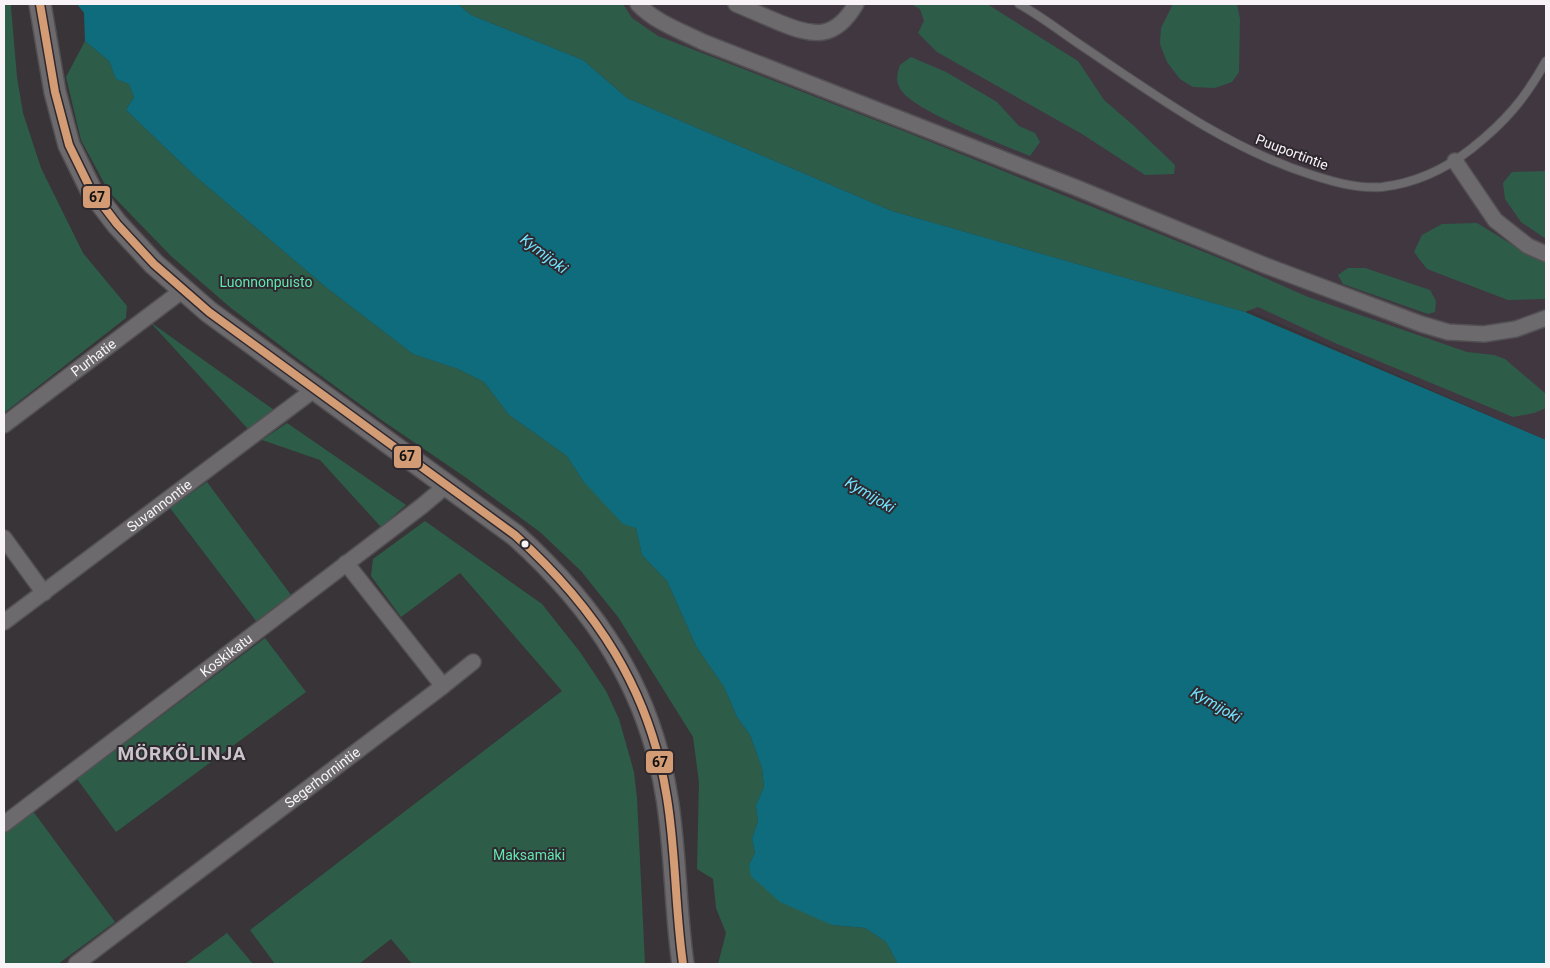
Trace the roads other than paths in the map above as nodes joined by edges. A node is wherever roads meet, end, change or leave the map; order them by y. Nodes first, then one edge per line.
1 (40, 4) edge
2 (638, 4) edge
3 (736, 4) edge
4 (856, 4) edge
5 (1019, 4) edge
6 (1546, 61) edge
7 (1455, 161) junction
8 (1546, 254) edge
9 (183, 290) junction
10 (1546, 318) edge
11 (315, 389) junction
12 (4, 425) edge
13 (447, 485) junction
14 (4, 538) edge
15 (346, 564) junction
16 (44, 593) junction
17 (4, 622) edge
18 (473, 662) dead end
19 (443, 686) junction
20 (4, 824) edge
21 (94, 959) edge
22 (76, 964) edge
23 (683, 964) edge

1 - 9 street
2 - 10 street
3 - 4 street
5 - 7 lane, Puuportintie
6 - 7 lane, Puuportintie
7 - 8 street
9 - 11 street
9 - 12 street, Purhatie
11 - 13 street
11 - 16 street, Suvannontie
13 - 15 street, Koskikatu
13 - 23 street
14 - 16 street
15 - 19 street
15 - 20 street, Koskikatu
16 - 17 street, Suvannontie
18 - 19 street, Segerhornintie
19 - 21 street, Segerhornintie
21 - 22 street, Segerhornintie

